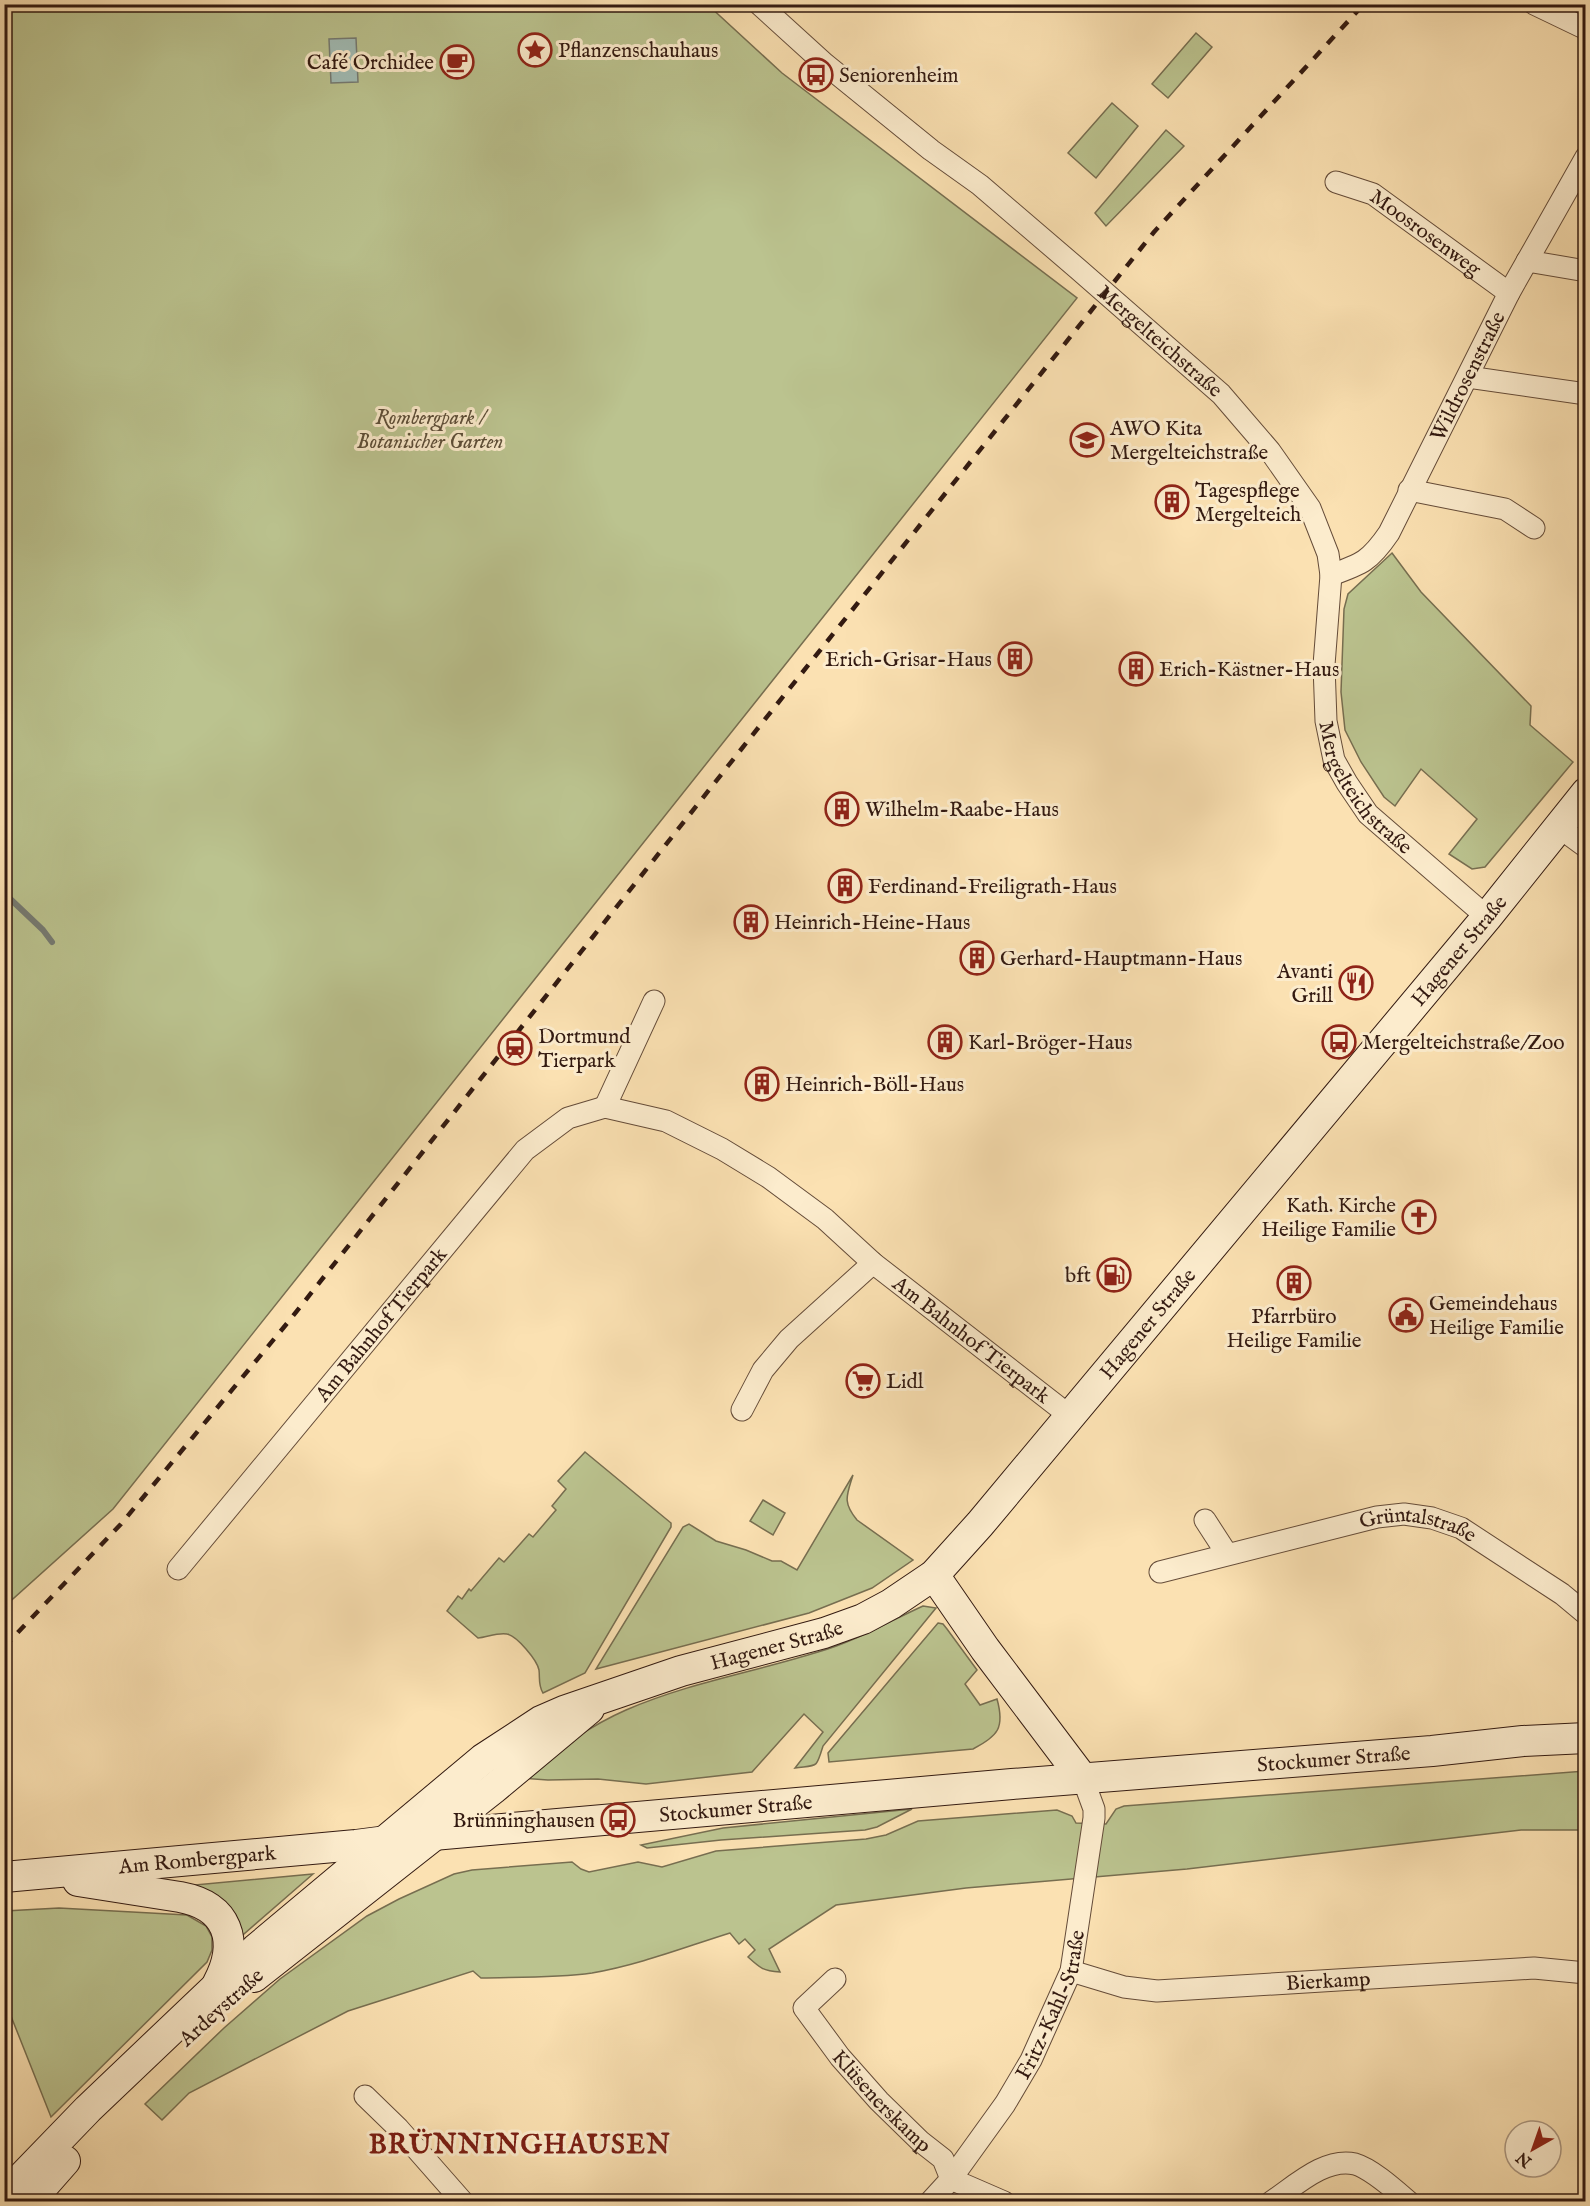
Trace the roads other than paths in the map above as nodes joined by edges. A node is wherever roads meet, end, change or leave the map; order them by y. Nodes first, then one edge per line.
1 (759, 4) edge
2 (1534, 4) edge
3 (1586, 29) edge
4 (1586, 157) edge
5 (1336, 182) dead end
6 (1527, 261) junction
7 (1586, 271) edge
8 (1509, 293) junction
9 (1468, 377) junction
10 (1586, 394) edge
11 (1409, 490) junction
12 (1534, 528) dead end
13 (1331, 575) junction
14 (1586, 794) edge
15 (1560, 828) junction
16 (1586, 847) edge
17 (1487, 917) junction
18 (654, 1001) dead end
19 (605, 1107) junction
20 (873, 1263) junction
21 (742, 1410) dead end
22 (1070, 1416) junction
23 (1205, 1520) dead end
24 (1227, 1554) junction
25 (178, 1569) dead end
26 (1160, 1572) dead end
27 (934, 1575) junction
28 (1586, 1614) edge
29 (600, 1699) junction
30 (1586, 1738) edge
31 (1083, 1779) junction
32 (433, 1835) junction
33 (388, 1840) junction
34 (43, 1873) junction
35 (4, 1877) edge
36 (1071, 1971) junction
37 (1586, 1973) edge
38 (835, 1979) dead end
39 (217, 1984) junction
40 (365, 2096) dead end
41 (951, 2179) junction
42 (4, 2196) edge
43 (28, 2202) edge
44 (463, 2202) edge
45 (930, 2202) edge
46 (1004, 2202) edge
47 (1271, 2202) edge
48 (1409, 2202) edge

1 - 13 street, Mergelteichstraße
2 - 3 street
4 - 6 street, Wildrosenstraße
5 - 8 street, Moosrosenweg
6 - 7 street
6 - 8 street, Wildrosenstraße
8 - 9 street, Wildrosenstraße
9 - 10 street
9 - 11 street, Wildrosenstraße
11 - 12 street
11 - 13 street, Wildrosenstraße
13 - 17 street, Mergelteichstraße
14 - 15 main road, Hagener Straße
15 - 16 street
15 - 17 main road, Hagener Straße
17 - 22 main road, Hagener Straße
18 - 19 street
19 - 20 street, Am Bahnhof Tierpark
19 - 25 street, Am Bahnhof Tierpark
20 - 21 street, Am Bahnhof Tierpark
20 - 22 street, Am Bahnhof Tierpark
22 - 27 main road, Hagener Straße
23 - 24 street
24 - 26 street, Grüntalstraße
24 - 28 street, Grüntalstraße
27 - 29 main road, Hagener Straße
27 - 31 main road
29 - 32 main road, Hagener Straße
29 - 33 main road, Hagener Straße
30 - 31 main road, Stockumer Straße
31 - 32 main road, Stockumer Straße
31 - 36 street, Fritz-Kahl-Straße
32 - 33 main road, Stockumer Straße
32 - 43 main road, Ardeystraße
33 - 34 main road, Am Rombergpark
33 - 39 main road, Ardeystraße
34 - 35 main road, Am Rombergpark
34 - 39 main road, Ardeystraße
36 - 37 street, Bierkamp
36 - 41 street, Fritz-Kahl-Straße
38 - 41 street, Klüsenerskamp
39 - 42 main road, Ardeystraße
40 - 44 street
41 - 45 street, Fritz-Kahl-Straße
41 - 46 street
47 - 48 street

